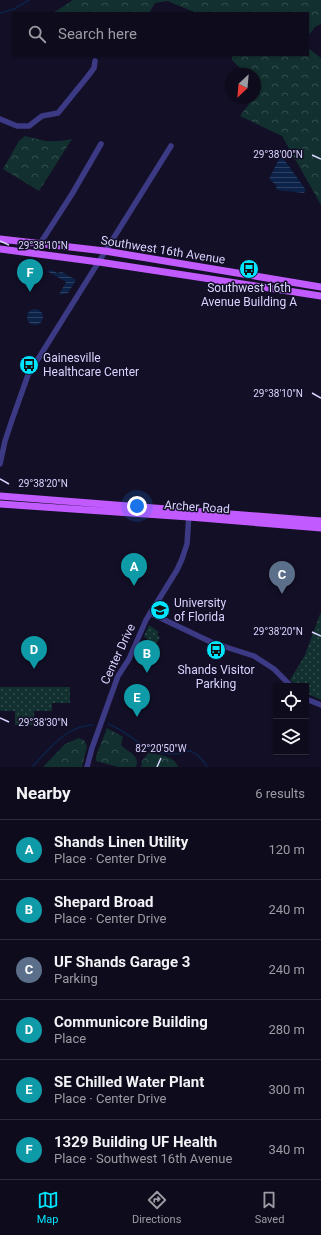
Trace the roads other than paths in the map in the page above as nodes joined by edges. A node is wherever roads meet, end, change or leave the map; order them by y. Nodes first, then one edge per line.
1 (95, 61) dead end
2 (0, 119) edge
3 (101, 144) dead end
4 (171, 146) dead end
5 (0, 239) edge
6 (39, 244) junction
7 (0, 248) edge
8 (105, 251) junction
9 (34, 253) junction
10 (99, 262) junction
11 (321, 286) edge
12 (321, 296) edge
13 (0, 464) edge
14 (0, 496) edge
15 (0, 504) edge
16 (189, 514) junction
17 (321, 521) edge
18 (321, 528) edge
19 (150, 613) junction
20 (287, 683) edge
21 (309, 699) edge
22 (321, 705) edge
23 (87, 767) edge

1 - 2 street
3 - 6 street
4 - 8 street
5 - 6 main road, Southwest 16th Avenue
6 - 8 main road, Southwest 16th Avenue
6 - 9 street
7 - 9 main road, Southwest 16th Avenue
8 - 10 street
8 - 11 main road, Southwest 16th Avenue
9 - 10 main road, Southwest 16th Avenue
10 - 12 main road, Southwest 16th Avenue
10 - 13 street
14 - 16 main road, Archer Road
15 - 16 main road, Archer Road
16 - 17 main road, Archer Road
16 - 18 main road, Archer Road
16 - 19 street, Center Drive
19 - 20 street
19 - 23 street, Center Drive
21 - 22 street

